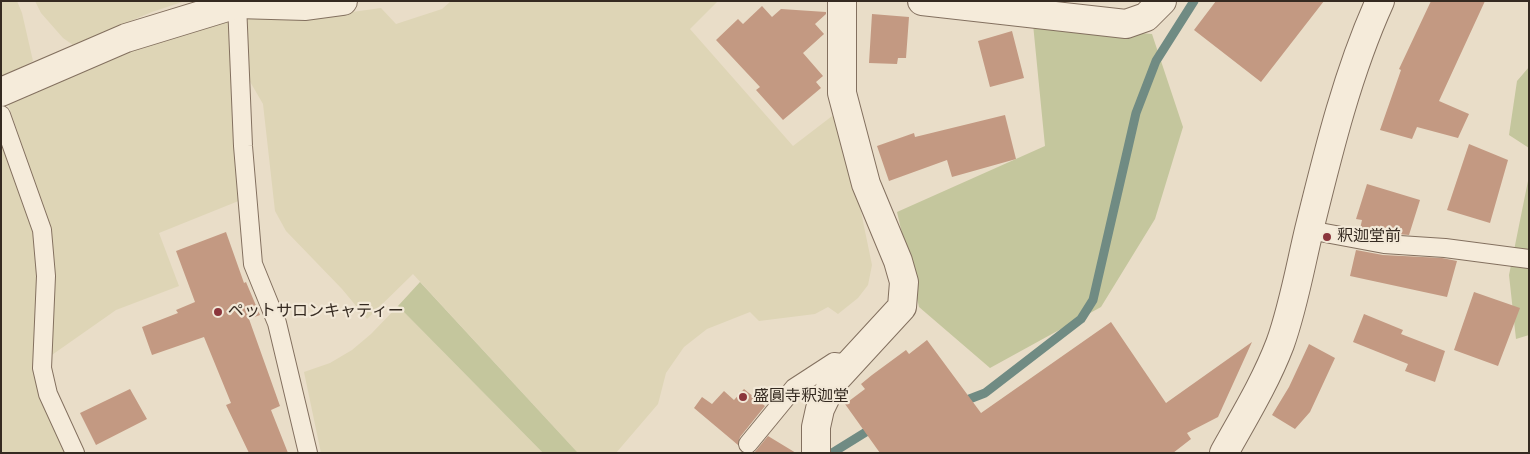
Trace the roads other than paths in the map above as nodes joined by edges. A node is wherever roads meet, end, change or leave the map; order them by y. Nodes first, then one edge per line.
1 (343, 1) edge
2 (842, 1) edge
3 (922, 1) edge
4 (1162, 1) edge
5 (1380, 1) edge
6 (237, 4) junction
7 (1, 92) edge
8 (1, 115) edge
9 (1309, 230) junction
10 (1529, 259) edge
11 (850, 364) junction
12 (748, 444) dead end
13 (75, 453) edge
14 (308, 453) edge
15 (816, 453) edge
16 (1224, 453) edge

1 - 6 street
2 - 11 street
3 - 4 street
5 - 9 street
6 - 7 street
6 - 14 lane
8 - 13 lane
9 - 10 lane
9 - 16 street
11 - 12 lane
11 - 15 street

